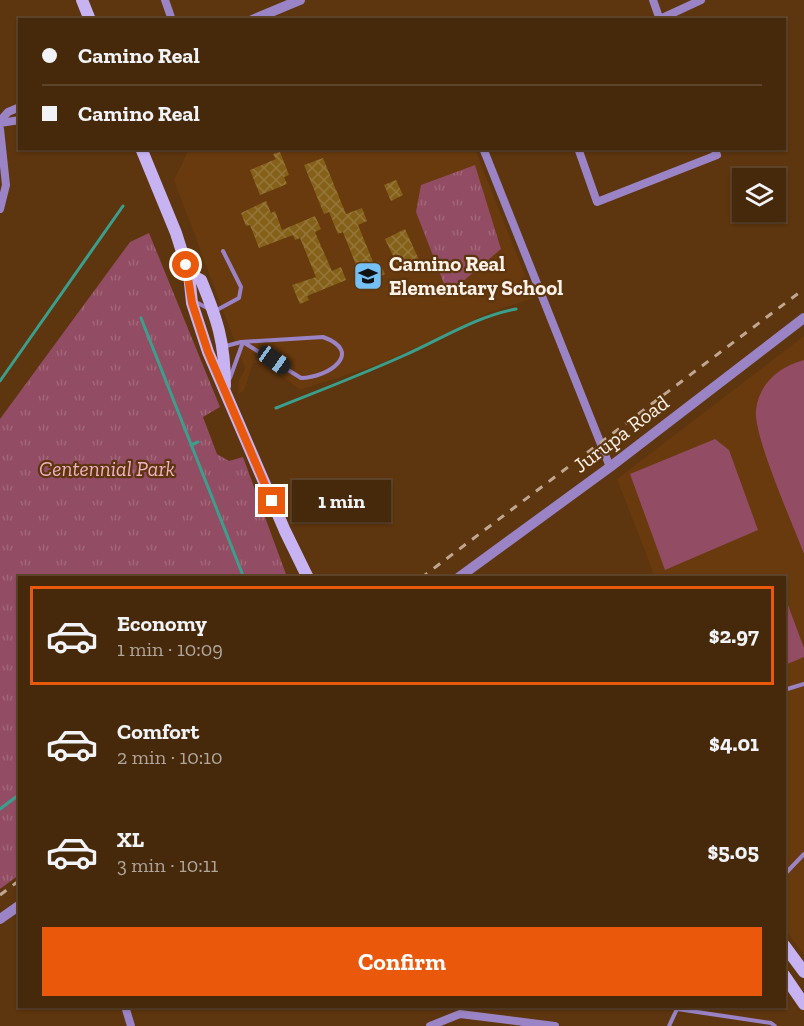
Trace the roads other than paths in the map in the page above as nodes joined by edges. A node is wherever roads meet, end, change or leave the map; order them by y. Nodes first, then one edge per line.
1 (82, 0) edge
2 (165, 0) edge
3 (652, 0) edge
4 (701, 0) edge
5 (297, 1) edge
6 (89, 18) edge
7 (171, 18) edge
8 (257, 18) edge
9 (660, 18) edge
10 (662, 18) edge
11 (18, 108) edge
12 (18, 120) edge
13 (0, 122) edge
14 (0, 129) edge
15 (142, 150) edge
16 (484, 150) edge
17 (579, 150) edge
18 (715, 150) edge
19 (0, 209) edge
20 (223, 251) dead end
21 (189, 274) junction
22 (191, 299) junction
23 (214, 312) junction
24 (804, 318) edge
25 (243, 342) junction
26 (223, 347) junction
27 (208, 352) junction
28 (225, 390) junction
29 (610, 467) junction
30 (307, 576) edge
31 (462, 576) edge
32 (804, 684) edge
33 (786, 689) edge
34 (804, 854) edge
35 (786, 873) edge
36 (18, 906) edge
37 (0, 919) edge
38 (786, 948) edge
39 (786, 966) edge
40 (804, 972) edge
41 (786, 978) edge
42 (804, 990) edge
43 (804, 1004) edge
44 (126, 1008) edge
45 (131, 1026) edge
46 (430, 1026) edge
47 (555, 1026) edge
48 (669, 1026) edge
49 (775, 1026) edge

1 - 6 main road
2 - 7 street
3 - 9 street
4 - 10 street
5 - 8 street
11 - 13 street
12 - 13 street
14 - 19 street
15 - 21 main road
16 - 29 street
17 - 18 street
20 - 23 lane
21 - 22 main road
21 - 23 main road
22 - 23 lane
22 - 27 main road
23 - 26 main road
24 - 29 street, Jurupa Road
25 - 25 lane
25 - 26 lane
25 - 28 lane
26 - 27 lane
26 - 28 main road
27 - 28 main road
28 - 30 main road
29 - 31 street, Jurupa Road
32 - 33 lane
34 - 35 lane
36 - 37 street
38 - 40 main road
39 - 42 main road
41 - 43 main road
44 - 45 street
46 - 47 street
48 - 49 lane

